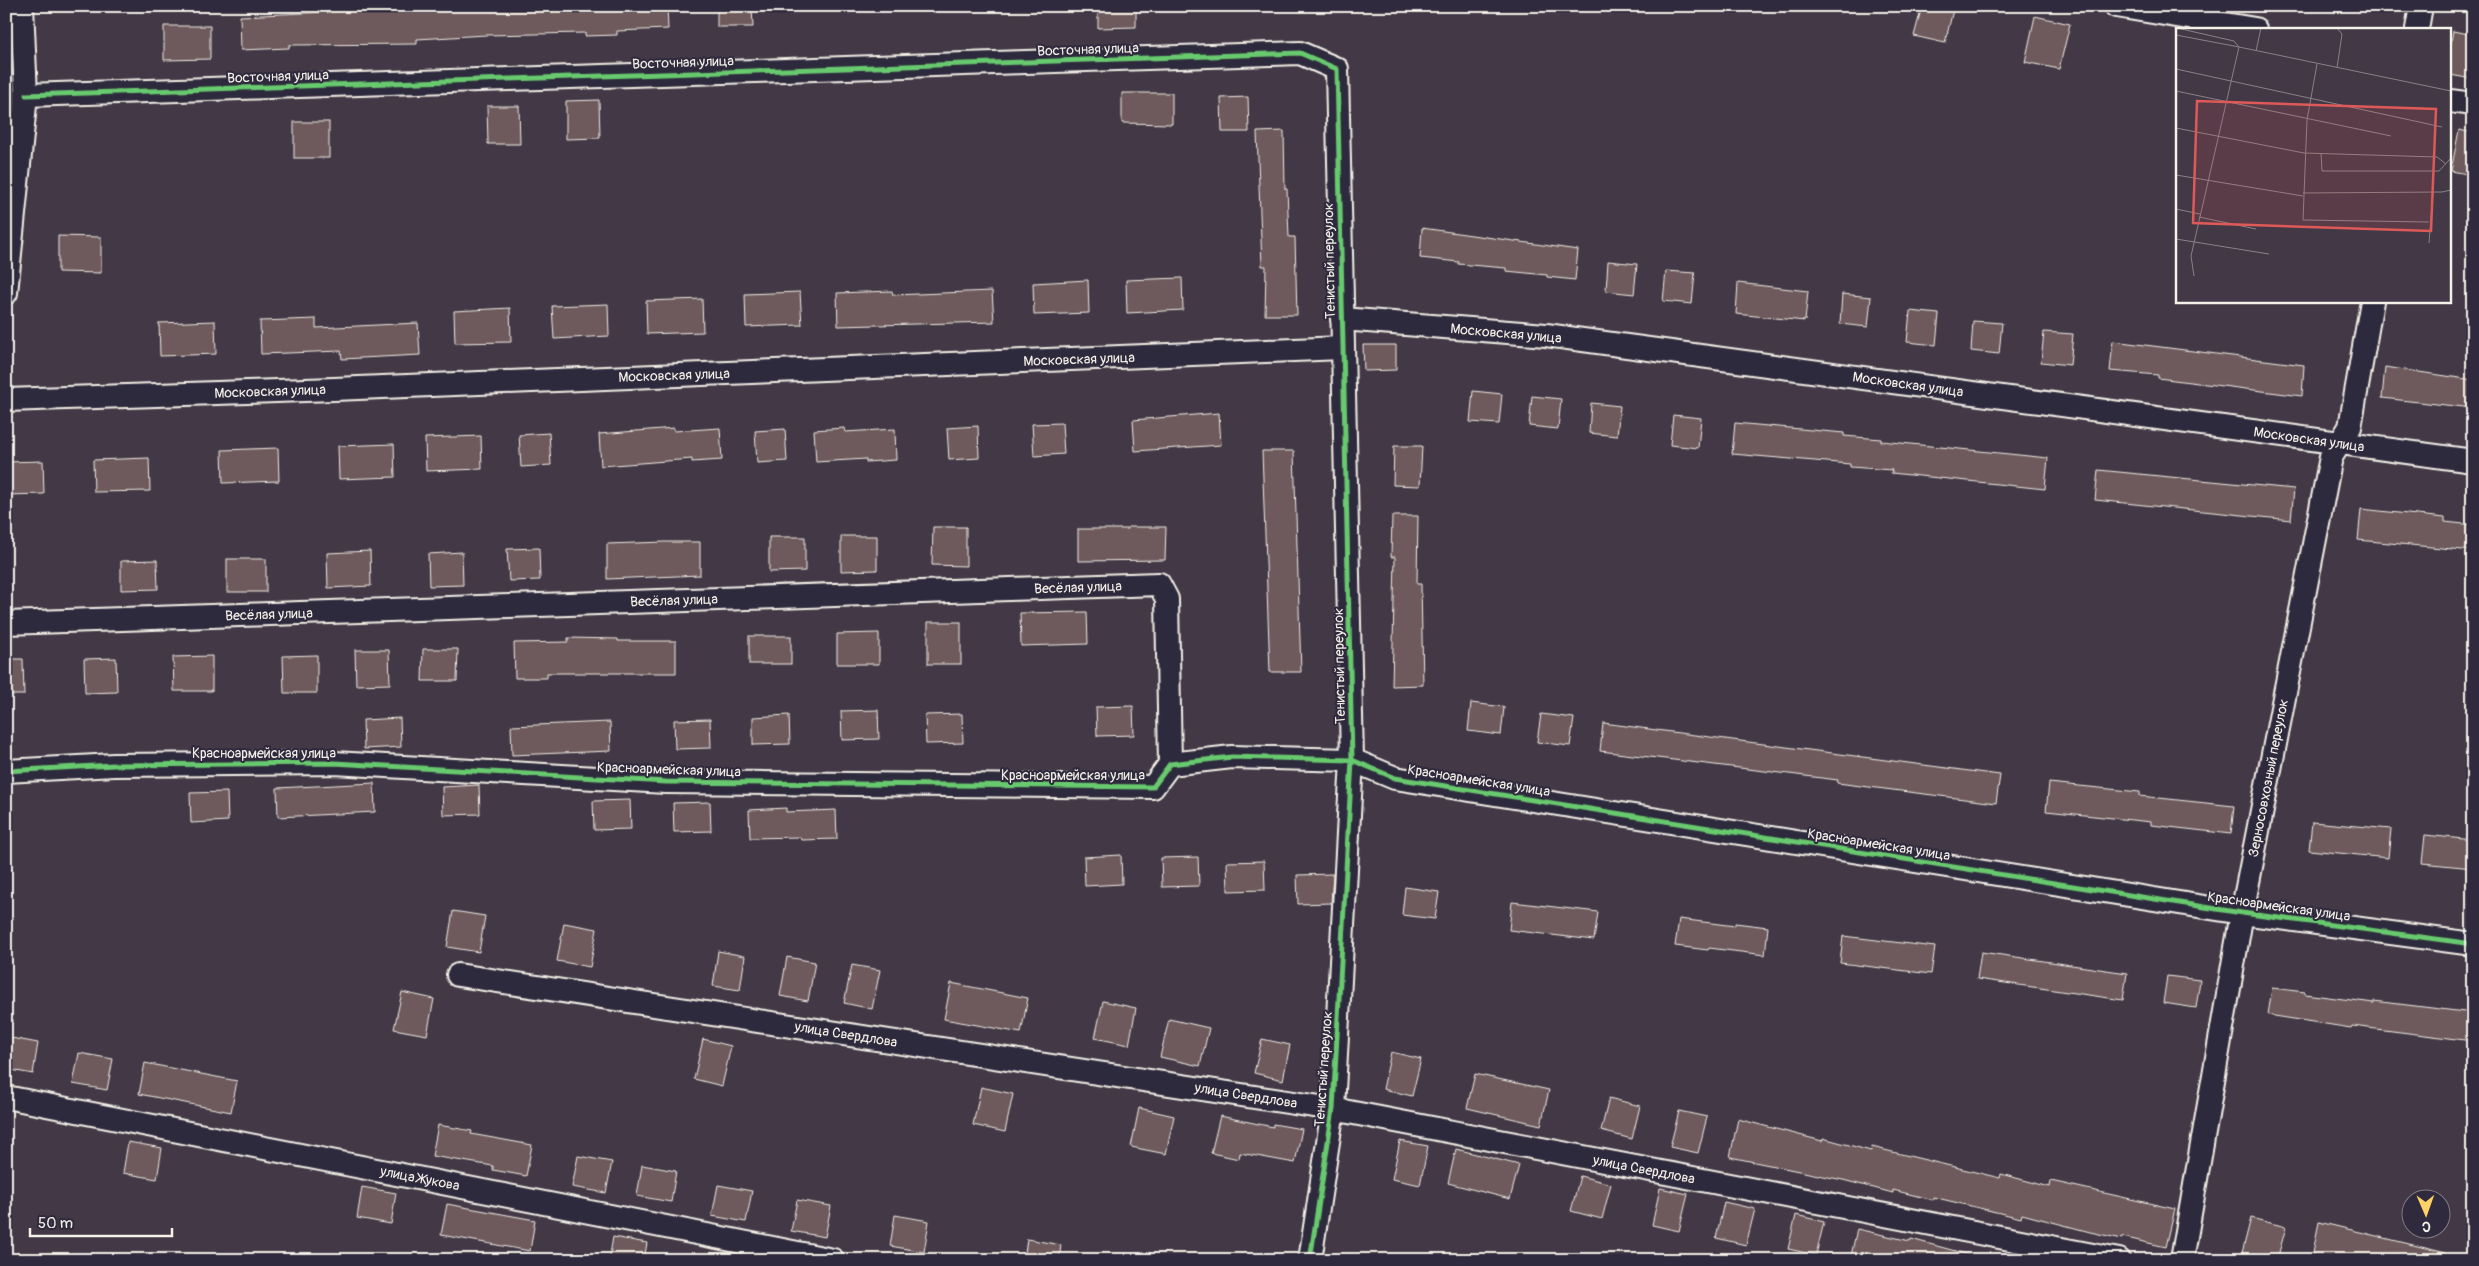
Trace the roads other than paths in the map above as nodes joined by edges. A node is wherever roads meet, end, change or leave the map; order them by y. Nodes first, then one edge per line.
1 (22, 6) edge
2 (2116, 6) edge
3 (2421, 6) edge
4 (2249, 28) edge
5 (2418, 28) edge
6 (1337, 69) joint
7 (26, 95) junction
8 (2452, 101) edge
9 (2473, 104) edge
10 (6, 293) edge
11 (2372, 302) edge
12 (1342, 318) junction
13 (1342, 348) junction
14 (6, 400) edge
15 (2340, 443) junction
16 (2473, 462) edge
17 (6, 623) edge
18 (1352, 760) junction
19 (1170, 764) junction
20 (6, 771) edge
21 (2242, 913) junction
22 (2473, 944) edge
23 (458, 975) dead end
24 (6, 1097) edge
25 (1333, 1109) junction
26 (833, 1260) edge
27 (1310, 1260) edge
28 (2118, 1260) edge
29 (2182, 1260) edge

1 - 7 street
2 - 4 street
3 - 5 street
6 - 7 street, Восточная улица
6 - 12 street, Тенистый переулок
7 - 10 street
8 - 9 street
11 - 15 street, Зерносовхозный переулок
12 - 13 street, Тенистый переулок
12 - 15 street, Московская улица
13 - 14 street, Московская улица
13 - 18 street, Тенистый переулок
15 - 16 street, Московская улица
15 - 21 street, Зерносовхозный переулок
17 - 19 street, Весёлая улица
18 - 19 street, Красноармейская улица
18 - 21 street, Красноармейская улица
18 - 25 street, Тенистый переулок
19 - 20 street, Красноармейская улица
21 - 22 street, Красноармейская улица
21 - 29 street, Зерносовхозный переулок
23 - 25 street, улица Свердлова
24 - 26 street, улица Жукова
25 - 27 street, Тенистый переулок
25 - 28 street, улица Свердлова

